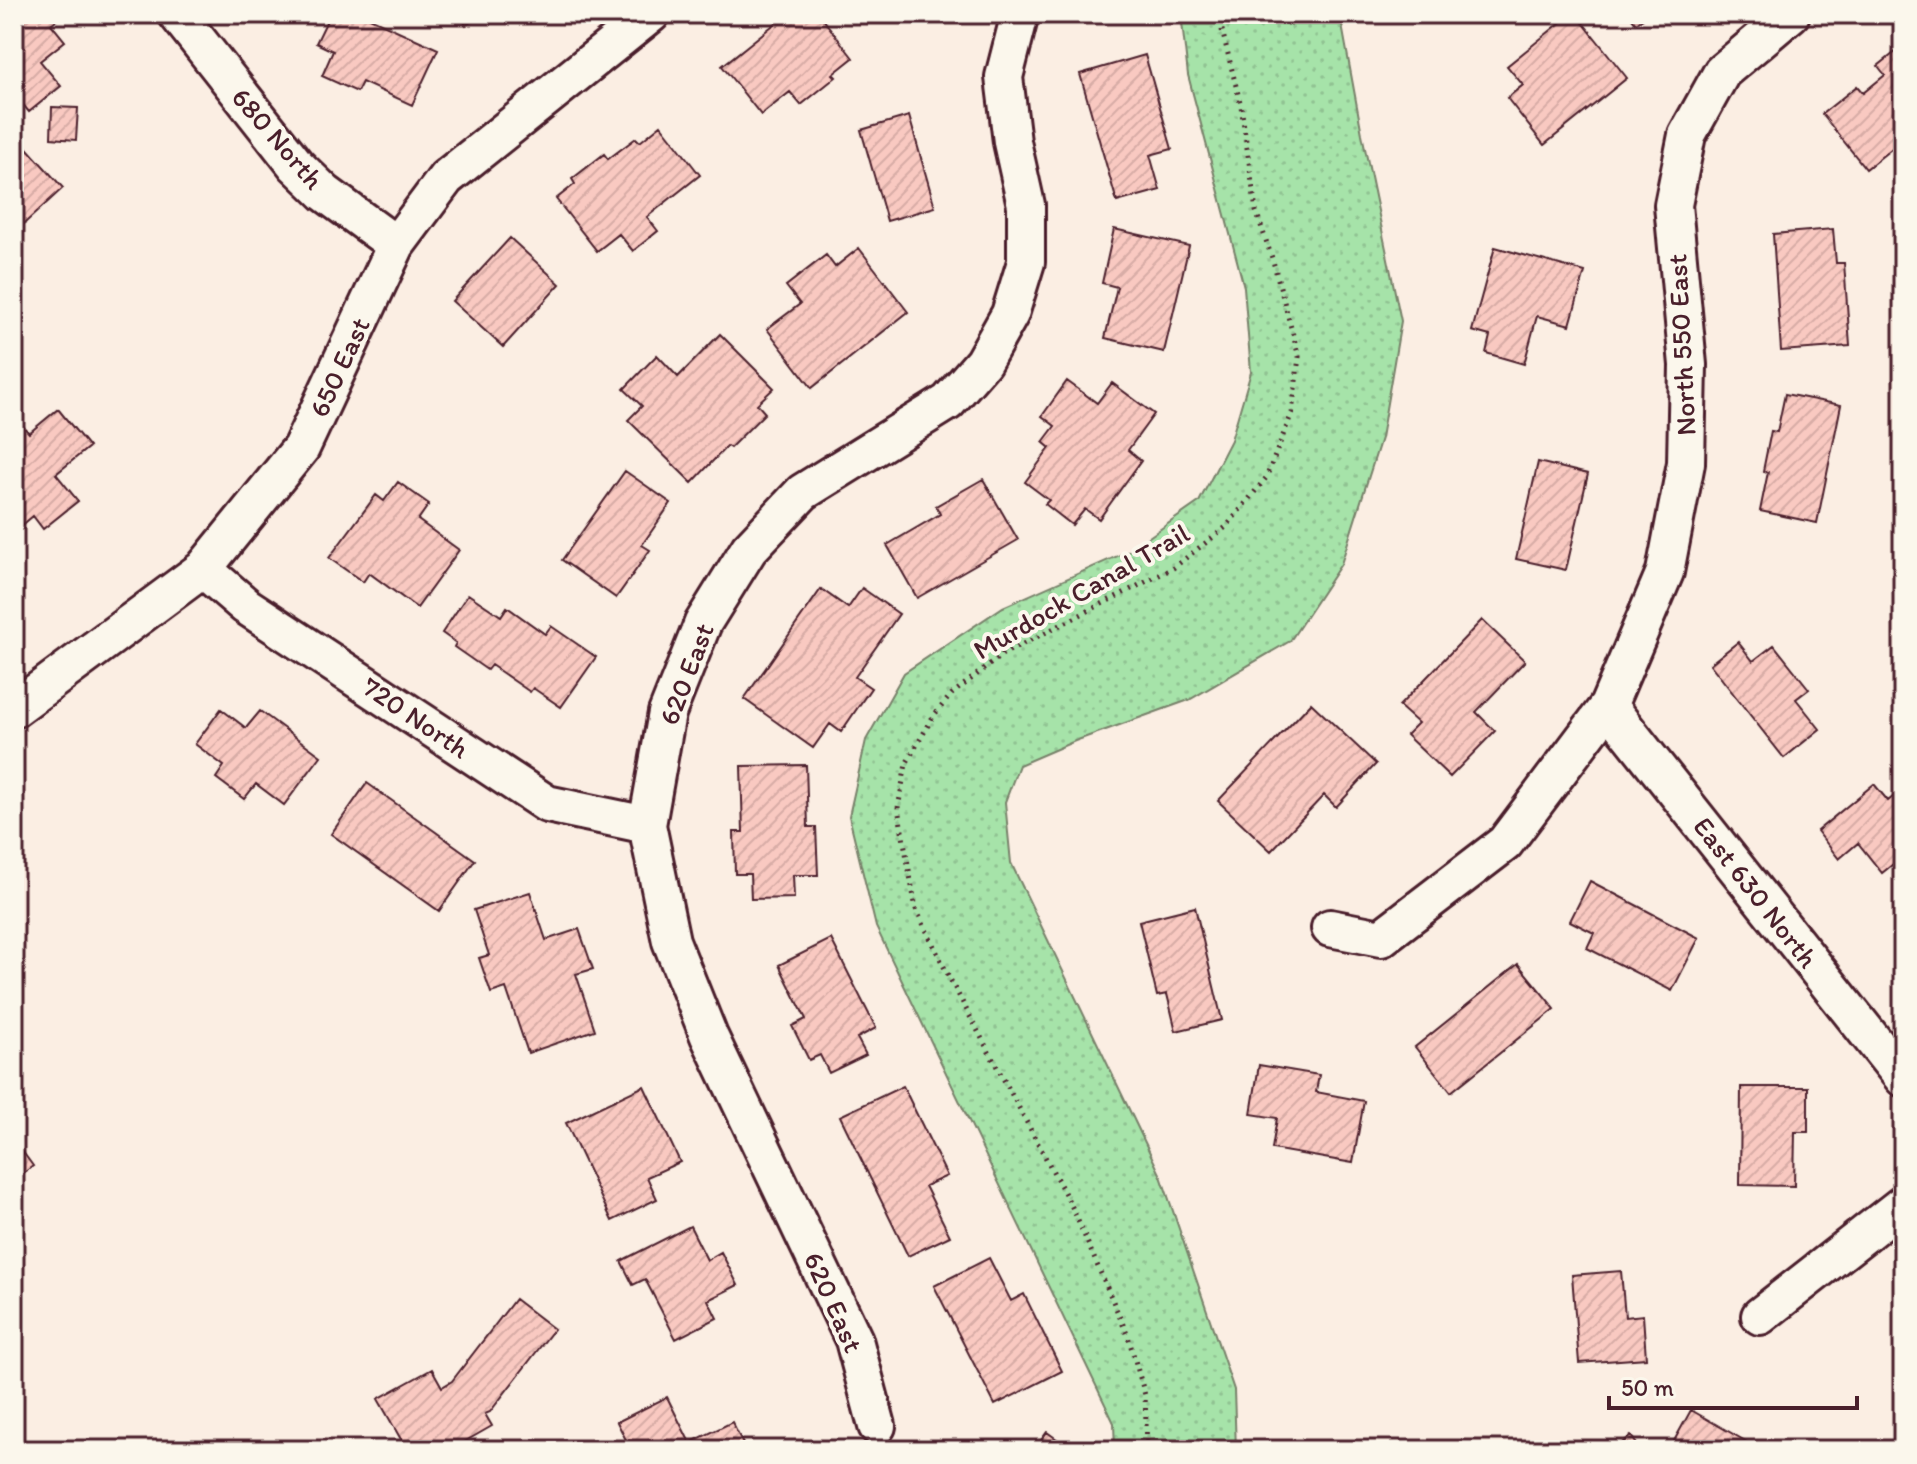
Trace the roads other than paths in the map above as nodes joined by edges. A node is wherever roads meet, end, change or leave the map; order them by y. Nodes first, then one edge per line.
1 (177, 14) edge
2 (651, 14) edge
3 (1020, 14) edge
4 (1791, 14) edge
5 (396, 245) junction
6 (203, 569) junction
7 (1608, 706) junction
8 (14, 709) edge
9 (647, 825) junction
10 (1330, 928) dead end
11 (1903, 1078) edge
12 (1903, 1204) edge
13 (1760, 1316) dead end
14 (877, 1426) dead end

1 - 5 street, 680 North
2 - 5 street, 650 East
3 - 9 street, 620 East
4 - 7 street, North 550 East
5 - 6 street, 650 East
6 - 8 street, 650 East
6 - 9 street, 720 North
7 - 10 street, North 550 East
7 - 11 street, East 630 North
9 - 14 street, 620 East
12 - 13 street

